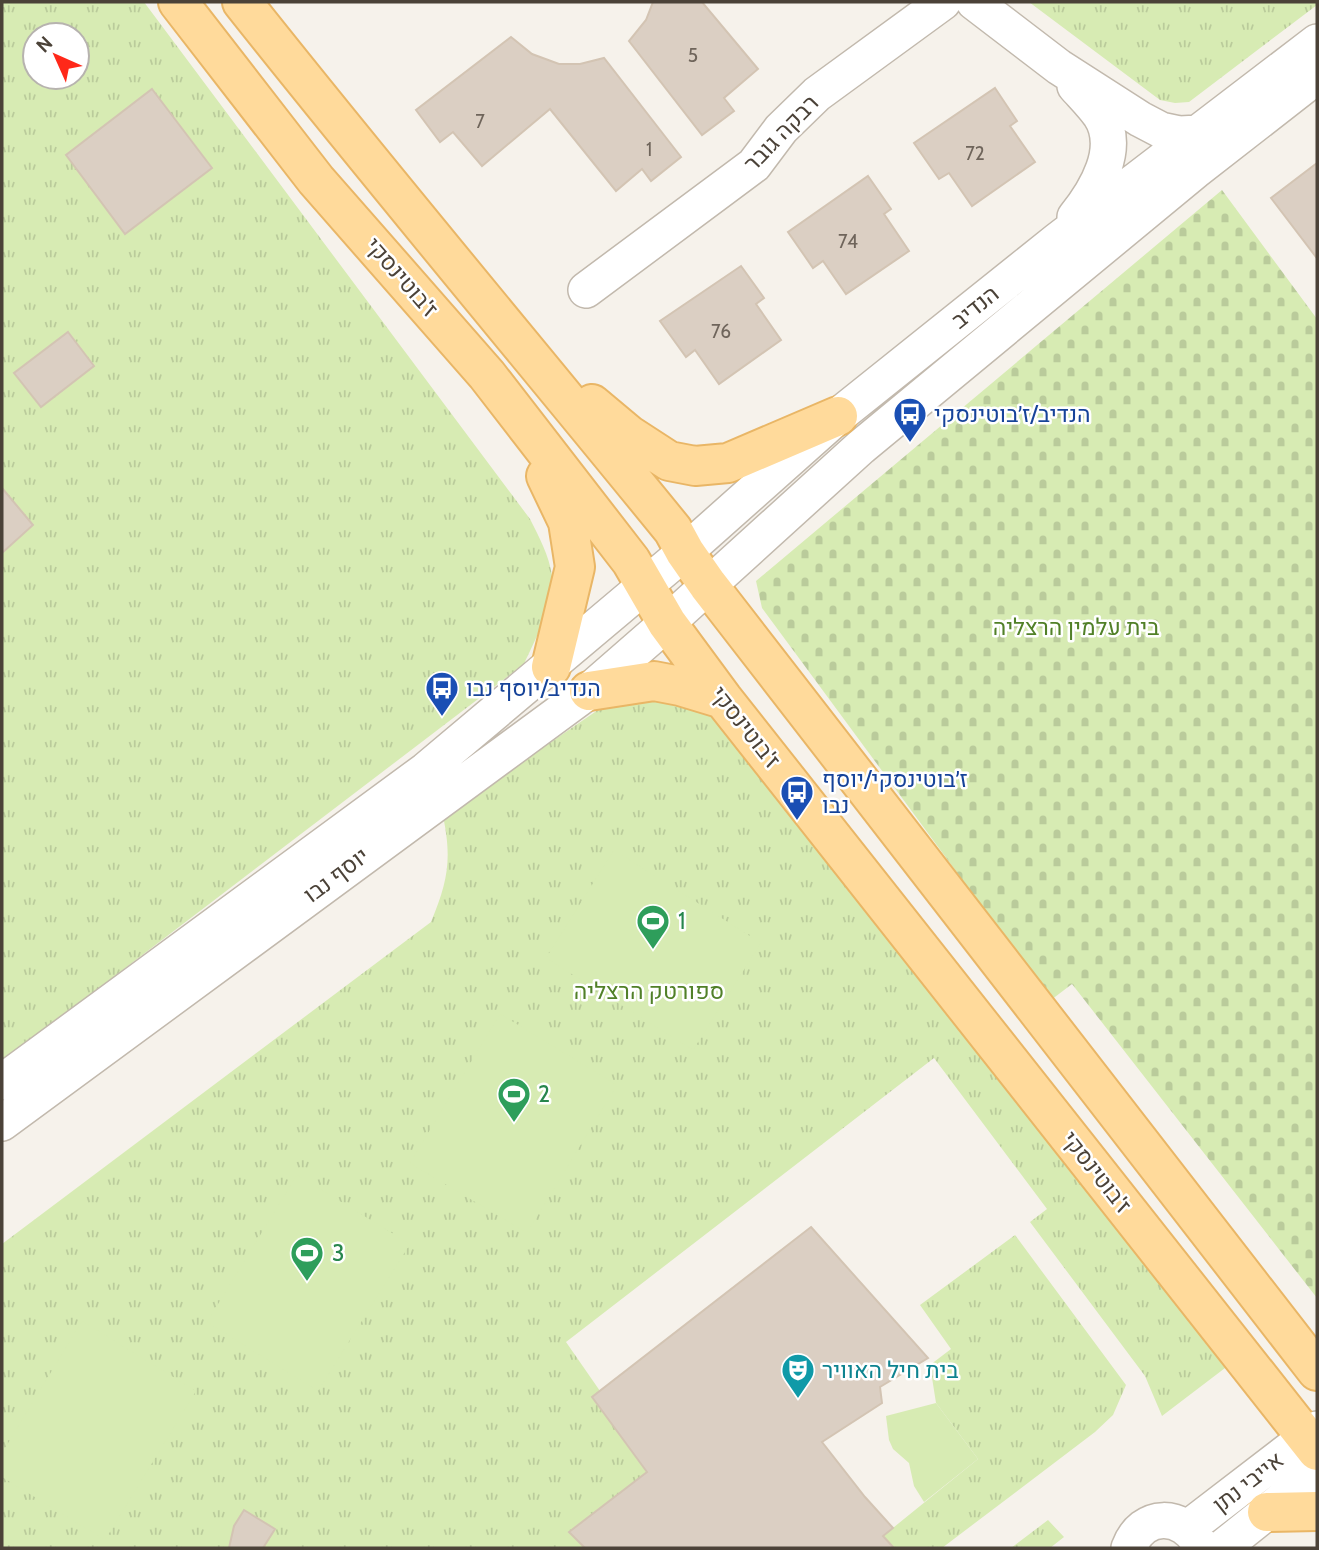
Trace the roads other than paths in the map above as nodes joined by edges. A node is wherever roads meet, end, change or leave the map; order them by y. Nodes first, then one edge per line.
1 (178, 2) edge
2 (242, 2) edge
3 (943, 2) edge
4 (974, 2) edge
5 (1317, 42) edge
6 (1059, 67) junction
7 (1317, 76) edge
8 (1199, 133) junction
9 (1058, 240) junction
10 (586, 290) dead end
11 (526, 349) junction
12 (487, 375) junction
13 (838, 416) junction
14 (685, 552) junction
15 (708, 585) junction
16 (644, 586) junction
17 (667, 623) junction
18 (551, 667) junction
19 (589, 691) junction
20 (723, 699) junction
21 (2, 1082) edge
22 (2, 1123) edge
23 (1221, 1244) junction
24 (1317, 1330) edge
25 (1317, 1371) edge
26 (1314, 1439) edge
27 (1317, 1472) edge
28 (1317, 1511) edge
29 (1267, 1512) junction
30 (1194, 1538) edge
31 (1129, 1548) edge
32 (1222, 1548) edge

1 - 12 main road, ז'בוטינסקי
2 - 11 main road, ז'בוטינסקי
3 - 10 street, רבקה גובר
4 - 6 street
5 - 8 street, הנדיב
6 - 8 street
6 - 9 street
7 - 15 street, הנדיב
8 - 9 street, הנדיב
9 - 13 street, הנדיב
11 - 13 main road
11 - 14 main road, ז'בוטינסקי
12 - 16 main road, ז'בוטינסקי
12 - 18 main road
13 - 14 street, הנדיב
14 - 15 main road, ז'בוטינסקי
14 - 16 street, הנדיב
15 - 17 street, הנדיב
15 - 23 main road, ז'בוטינסקי
16 - 17 main road, ז'בוטינסקי
16 - 18 street, יוסף נבו
17 - 19 street, יוסף נבו
17 - 20 main road, ז'בוטינסקי
18 - 21 street, יוסף נבו
19 - 20 main road
19 - 22 street, יוסף נבו
20 - 26 main road, ז'בוטינסקי
23 - 24 main road
23 - 25 main road, ז'בוטינסקי
26 - 30 street, אייבי נתן
27 - 29 street, אייבי נתן
28 - 29 main road
29 - 32 street, אייבי נתן
30 - 31 street

